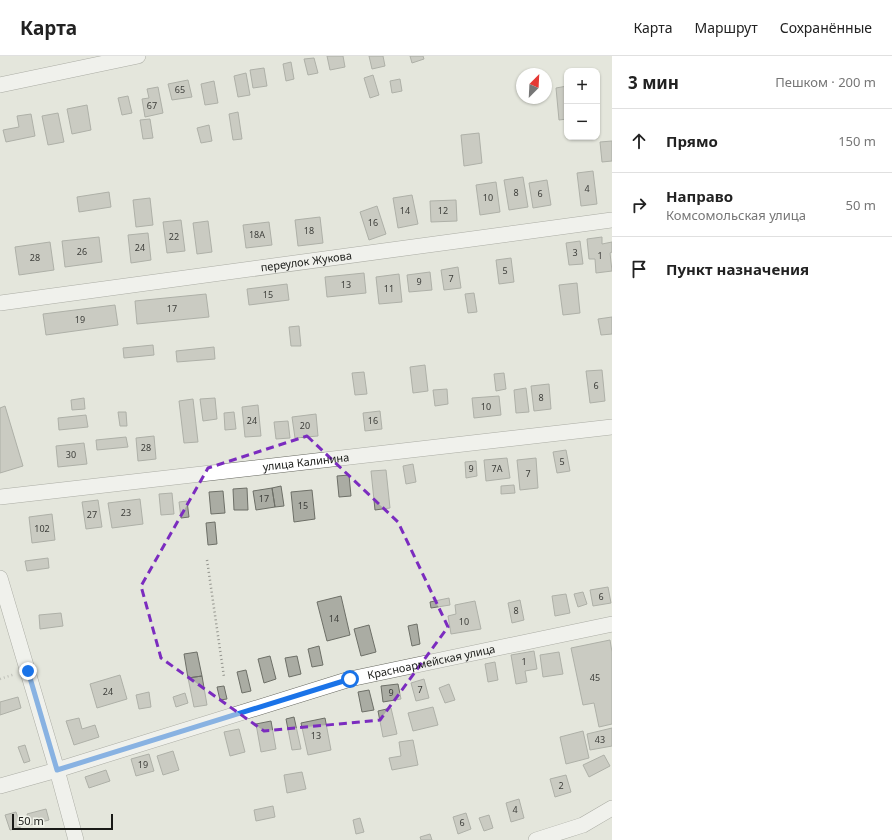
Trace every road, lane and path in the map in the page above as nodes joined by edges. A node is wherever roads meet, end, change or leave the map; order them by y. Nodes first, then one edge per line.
1 (138, 56) edge
2 (0, 85) edge
3 (612, 220) edge
4 (0, 303) edge
5 (612, 427) edge
6 (0, 497) edge
7 (207, 560) dead end
8 (0, 578) edge
9 (612, 624) edge
10 (224, 677) dead end
11 (57, 770) junction
12 (0, 786) edge
13 (612, 808) edge
14 (76, 840) edge
15 (536, 840) edge

1 - 2 street
3 - 4 street, переулок Жукова
5 - 6 street, улица Калинина
7 - 10 path
8 - 11 street
9 - 11 street, Красноармейская улица
11 - 12 street, Красноармейская улица
11 - 14 street
13 - 15 street

